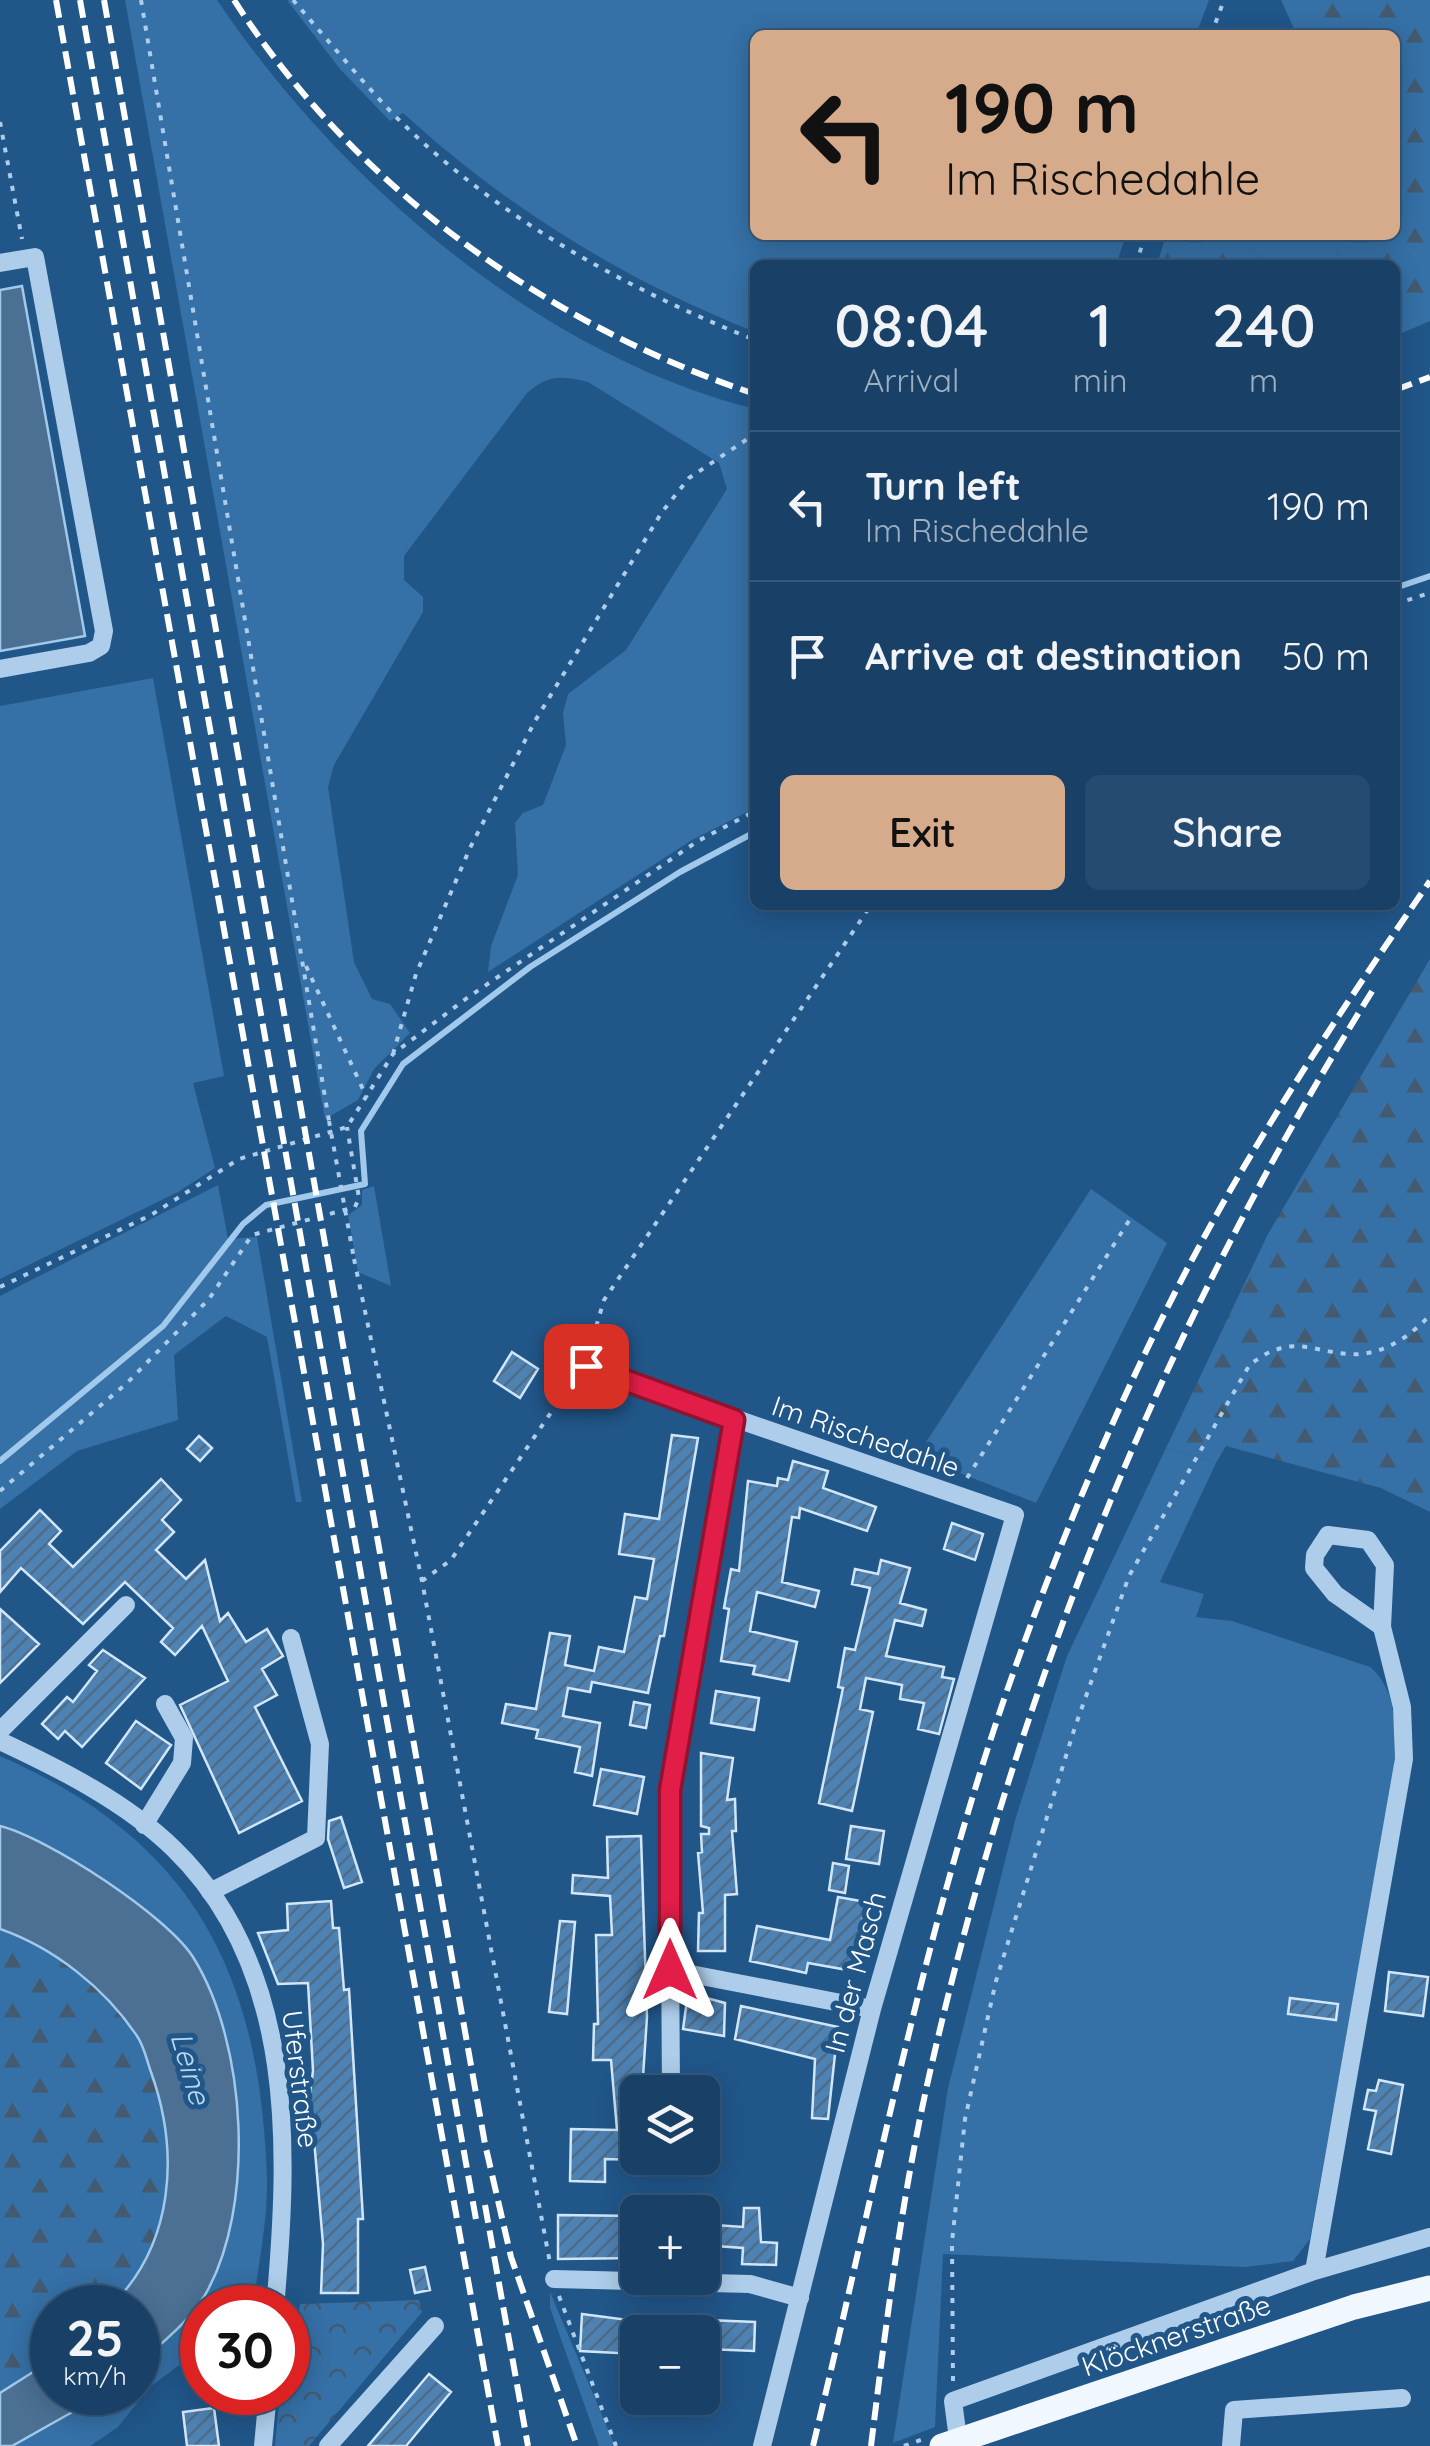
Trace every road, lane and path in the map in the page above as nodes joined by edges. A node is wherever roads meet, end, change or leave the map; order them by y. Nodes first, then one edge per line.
1 (141, 0) edge
2 (293, 0) edge
3 (1224, 0) edge
4 (1212, 30) edge
5 (0, 122) edge
6 (25, 259) junction
7 (0, 263) edge
8 (750, 338) edge
9 (750, 437) edge
10 (1430, 593) edge
11 (1400, 602) edge
12 (0, 669) edge
13 (750, 815) edge
14 (868, 910) edge
15 (304, 962) junction
16 (394, 1054) junction
17 (368, 1099) junction
18 (347, 1127) junction
19 (1130, 1220) dead end
20 (0, 1288) edge
21 (1430, 1315) edge
22 (586, 1366) junction
23 (734, 1420) junction
24 (0, 1491) edge
25 (956, 1495) junction
26 (1015, 1515) joint
27 (422, 1580) junction
28 (126, 1605) dead end
29 (1382, 1627) junction
30 (291, 1638) dead end
31 (165, 1704) dead end
32 (0, 1732) edge
33 (0, 1741) edge
34 (144, 1825) junction
35 (210, 1892) junction
36 (670, 1970) junction
37 (872, 2009) junction
38 (671, 2075) edge
39 (1430, 2237) edge
40 (1314, 2271) junction
41 (554, 2278) junction
42 (277, 2285) edge
43 (1430, 2288) edge
44 (800, 2298) junction
45 (435, 2326) dead end
46 (1402, 2398) dead end
47 (954, 2401) junction
48 (266, 2415) edge
49 (953, 2444) edge
50 (263, 2446) edge
51 (328, 2446) edge
52 (616, 2446) edge
53 (762, 2446) edge
54 (1231, 2446) edge

1 - 15 path
2 - 8 path
3 - 4 path
5 - 6 path
6 - 7 street
6 - 12 street
9 - 16 path
10 - 11 path
13 - 16 path
14 - 22 path
15 - 17 path
15 - 27 path, bridge
16 - 17 path
17 - 18 path
18 - 20 path
18 - 24 path
19 - 25 path
21 - 47 path
22 - 23 street, Im Rischedahle
22 - 27 path
23 - 25 street, Im Rischedahle
23 - 36 street
25 - 26 street, Im Rischedahle
26 - 37 street, In der Masch
27 - 41 path
28 - 32 street
29 - 29 street
29 - 40 street
30 - 35 street
31 - 34 street
33 - 34 street, Uferstraße
34 - 35 street, Uferstraße
35 - 42 street, Uferstraße
36 - 37 street
36 - 38 street
37 - 44 street, In der Masch
39 - 40 street
40 - 47 street
41 - 44 street
41 - 52 path
43 - 49 main road, Klöcknerstraße
44 - 53 street, In der Masch
45 - 51 street
46 - 54 street
47 - 49 street
48 - 50 street

